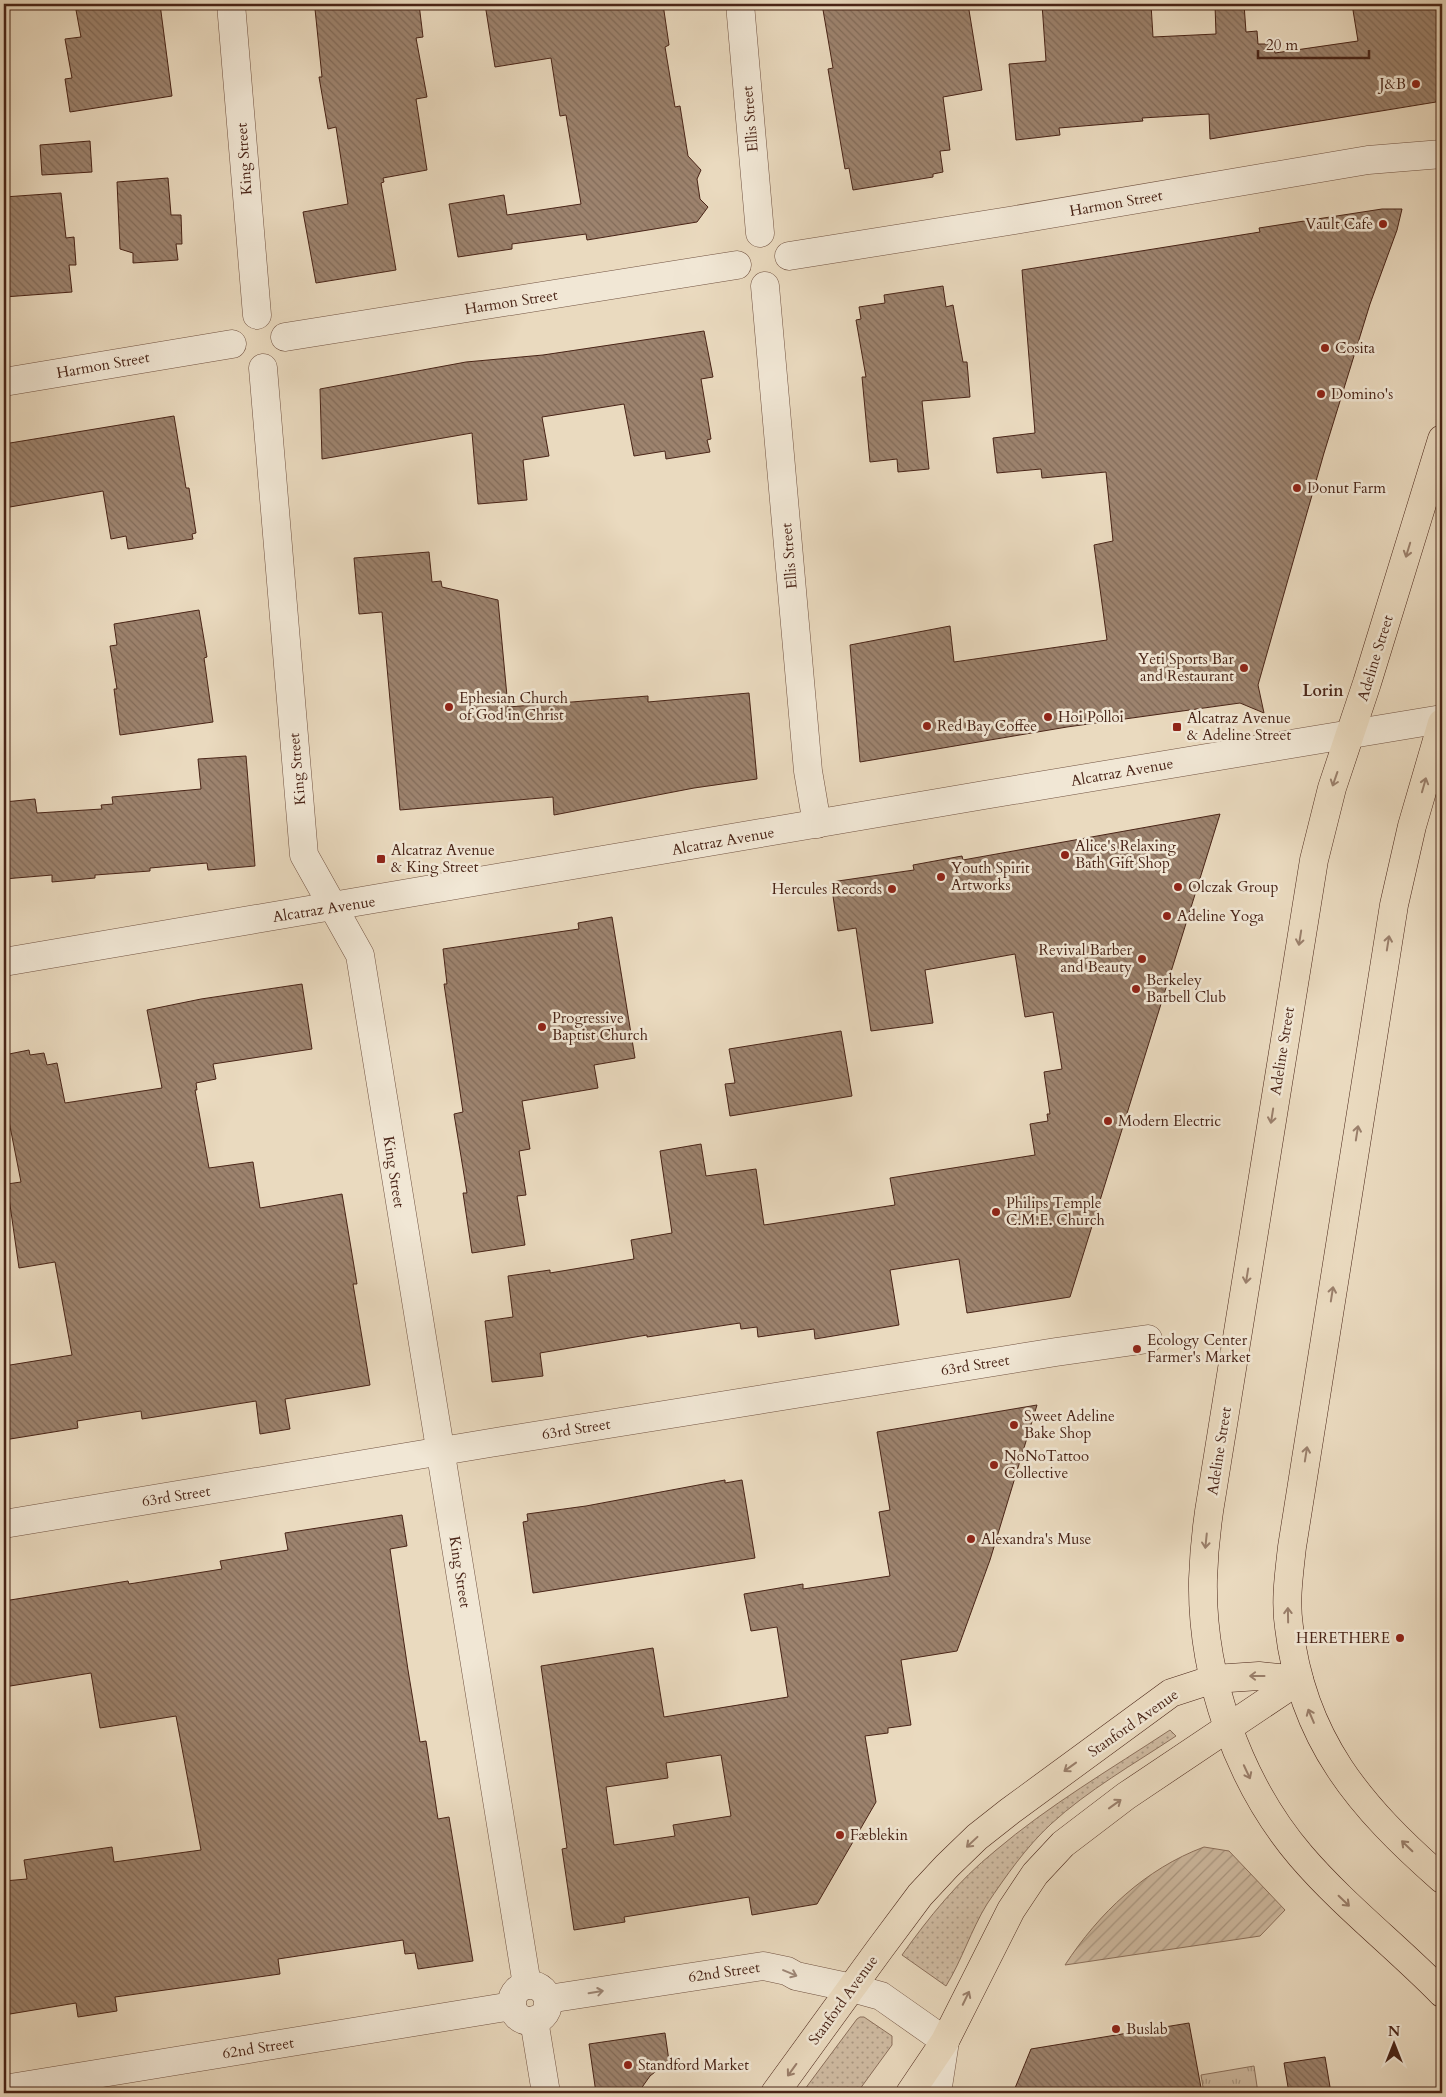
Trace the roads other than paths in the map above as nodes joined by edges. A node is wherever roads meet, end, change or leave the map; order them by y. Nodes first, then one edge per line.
1 (231, 4) edge
2 (740, 4) edge
3 (1442, 154) edge
4 (760, 233) junction
5 (789, 256) junction
6 (736, 265) junction
7 (765, 286) junction
8 (257, 315) junction
9 (285, 337) junction
10 (232, 344) junction
11 (263, 368) junction
12 (4, 382) edge
13 (1442, 439) edge
14 (1442, 719) edge
15 (1442, 723) edge
16 (1351, 733) junction
17 (817, 824) junction
18 (334, 907) junction
19 (4, 962) edge
20 (1148, 1339) dead end
21 (440, 1452) junction
22 (4, 1524) edge
23 (1214, 1679) junction
24 (1299, 1680) junction
25 (1229, 1727) junction
26 (1442, 1879) edge
27 (852, 1988) junction
28 (1442, 1993) edge
29 (530, 2002) junction
30 (944, 2041) junction
31 (4, 2089) edge
32 (546, 2093) edge
33 (775, 2093) edge
34 (910, 2093) edge
35 (937, 2093) edge

1 - 8 street, King Street
2 - 4 street, Ellis Street
3 - 5 street, Harmon Street
4 - 5 street
4 - 6 street
5 - 7 street
6 - 7 street
6 - 9 street, Harmon Street
7 - 17 street, Ellis Street
8 - 9 street
8 - 10 street
9 - 11 street
10 - 11 street
10 - 12 street, Harmon Street
11 - 18 street, King Street
13 -> 16 main road, Adeline Street
14 - 16 street, Alcatraz Avenue
24 -> 15 main road
16 - 17 street, Alcatraz Avenue
16 -> 23 main road, Adeline Street
17 - 18 street, Alcatraz Avenue
18 - 19 street, Alcatraz Avenue
18 - 21 street, King Street
20 - 21 street, 63rd Street
21 - 22 street, 63rd Street
21 - 29 street, King Street
24 -> 23 main road, Stanford Avenue
23 - 25 main road, Adeline Street
23 -> 27 main road, Stanford Avenue
24 - 25 main road
26 -> 24 main road
25 -> 28 main road, Adeline Street
30 -> 25 main road
29 -> 27 street, 62nd Street
27 - 30 street, 62nd Street
27 -> 33 main road, Stanford Avenue
29 - 31 street, 62nd Street
29 - 32 street, King Street
30 - 34 main road
30 - 35 street

